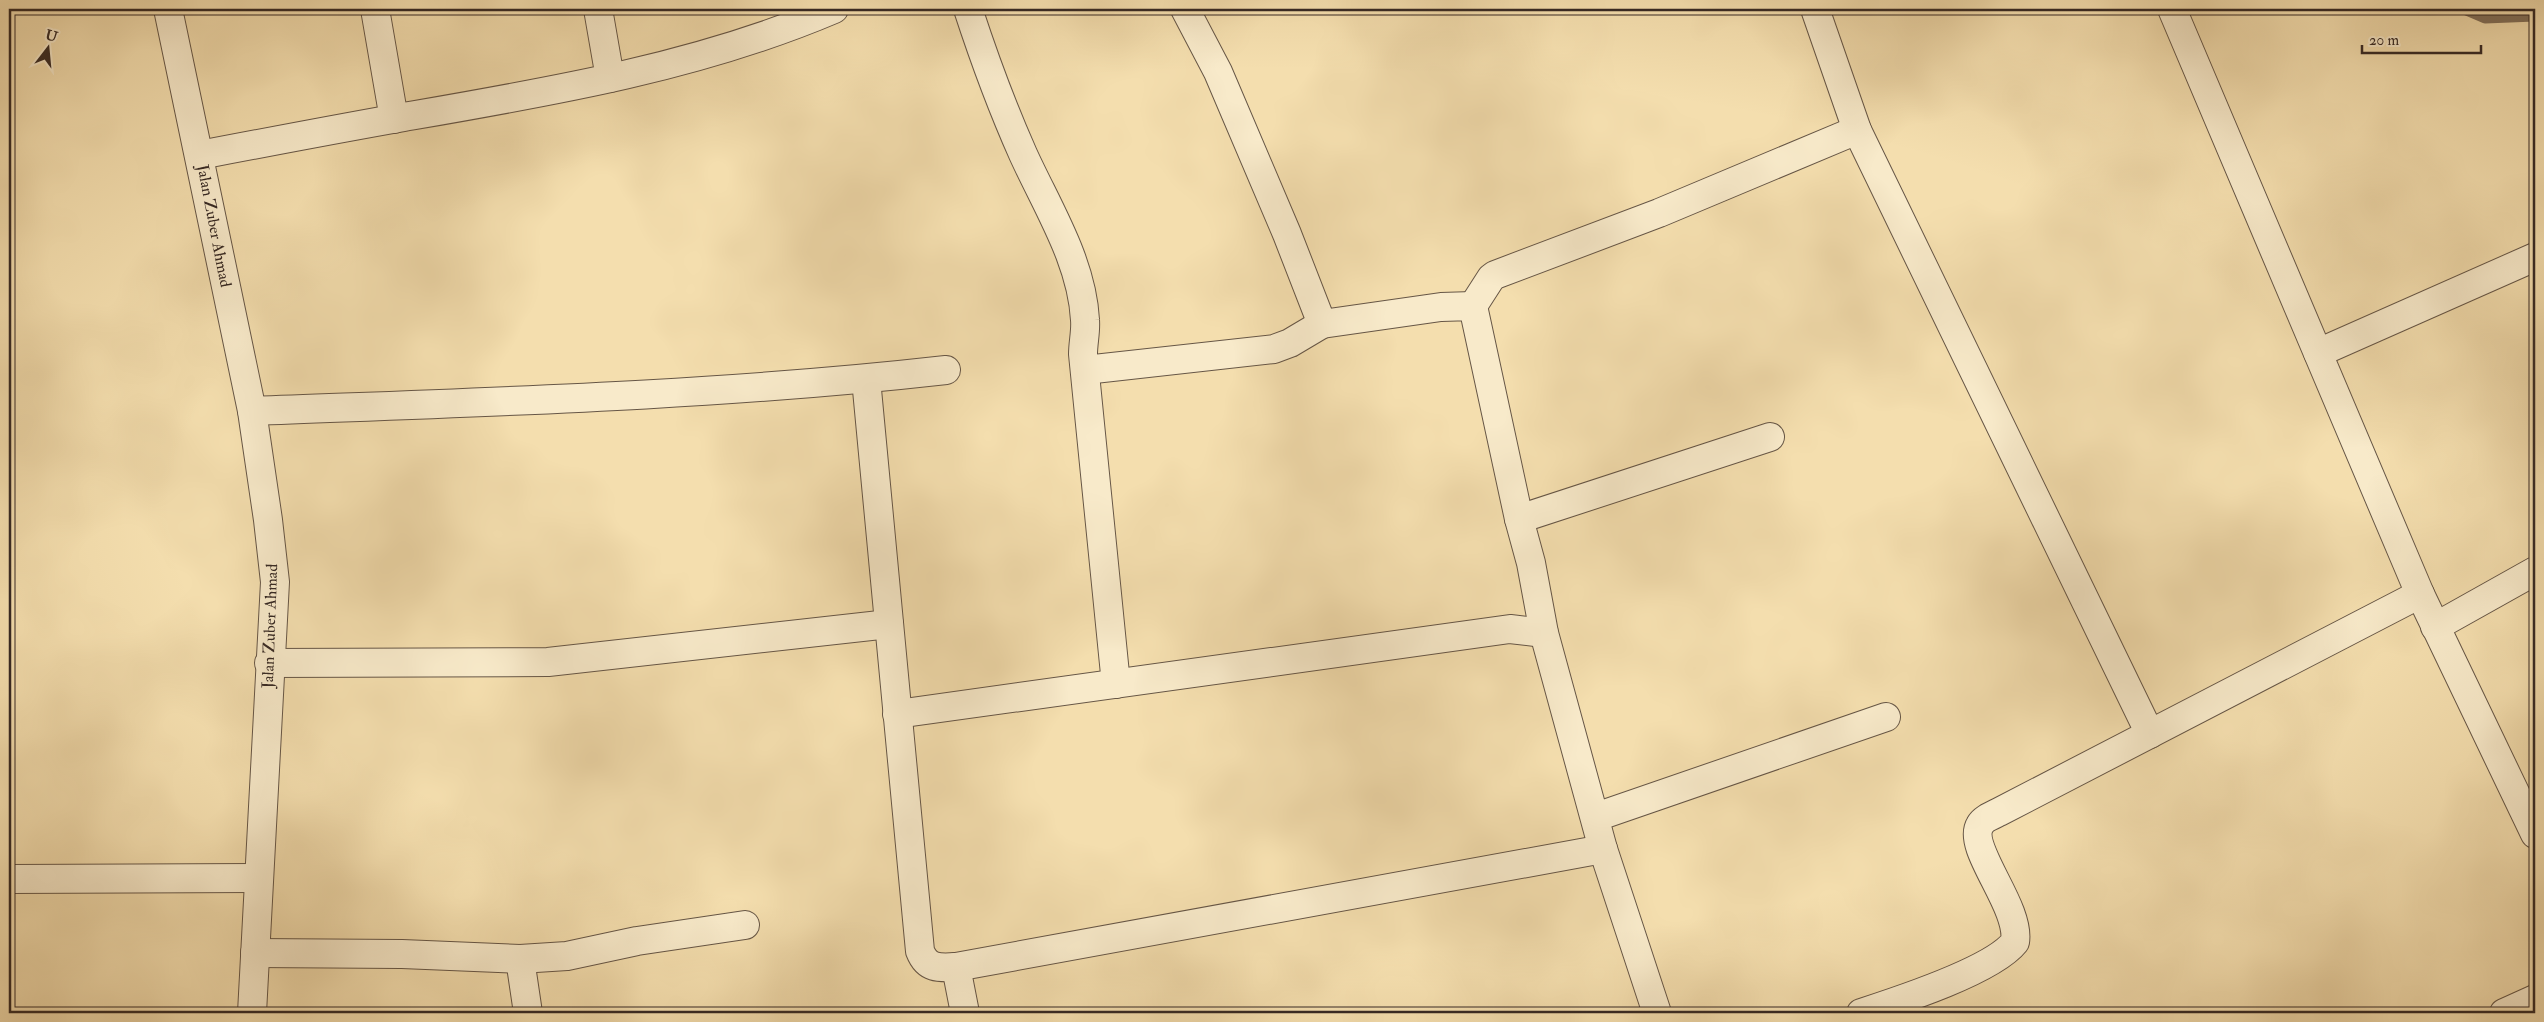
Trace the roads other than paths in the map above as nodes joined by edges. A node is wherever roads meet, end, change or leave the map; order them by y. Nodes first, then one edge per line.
1 (168, 9) edge
2 (375, 9) edge
3 (598, 9) edge
4 (834, 9) edge
5 (968, 9) edge
6 (1185, 9) edge
7 (1815, 9) edge
8 (2172, 9) edge
9 (610, 78) junction
10 (394, 119) junction
11 (1857, 130) junction
12 (200, 155) junction
13 (2535, 258) edge
14 (1473, 306) junction
15 (1322, 324) junction
16 (2318, 353) junction
17 (946, 370) dead end
18 (1085, 370) junction
19 (866, 379) junction
20 (252, 412) junction
21 (1770, 437) dead end
22 (1519, 519) junction
23 (2535, 571) edge
24 (2420, 594) junction
25 (889, 624) junction
26 (2436, 627) junction
27 (1544, 633) junction
28 (269, 662) junction
29 (1116, 684) junction
30 (896, 714) junction
31 (1886, 717) dead end
32 (2150, 734) junction
33 (2527, 795) edge
34 (1596, 817) junction
35 (2535, 834) edge
36 (1603, 849) junction
37 (258, 878) junction
38 (9, 879) edge
39 (745, 925) dead end
40 (254, 953) junction
41 (520, 958) junction
42 (956, 967) junction
43 (2535, 999) edge
44 (252, 1013) edge
45 (528, 1013) edge
46 (965, 1013) edge
47 (1657, 1013) edge
48 (1861, 1013) edge
49 (2504, 1013) edge

1 - 12 street, Jalan Zuber Ahmad
2 - 10 street
3 - 9 street
4 - 9 street
5 - 18 street
6 - 15 street
7 - 11 street
8 - 16 street
9 - 10 street
10 - 12 street
11 - 14 street
11 - 32 street
12 - 20 street, Jalan Zuber Ahmad
13 - 16 street
14 - 15 street
14 - 22 street
15 - 18 street
16 - 24 street
17 - 19 street
18 - 29 street
19 - 20 street
19 - 25 street
20 - 28 street, Jalan Zuber Ahmad
21 - 22 street
22 - 27 street
23 - 26 street
24 - 26 street
24 - 32 street
25 - 28 street
25 - 30 street
26 - 33 street
27 - 29 street
27 - 34 street
28 - 37 street, Jalan Zuber Ahmad
29 - 30 street
30 - 42 street
31 - 34 street
32 - 48 street
33 - 35 street
34 - 36 street
36 - 42 street
36 - 47 street
37 - 38 street
37 - 40 street, Jalan Zuber Ahmad
39 - 41 street
40 - 41 street
40 - 44 street, Jalan Zuber Ahmad
41 - 45 street
42 - 46 street
43 - 49 street

